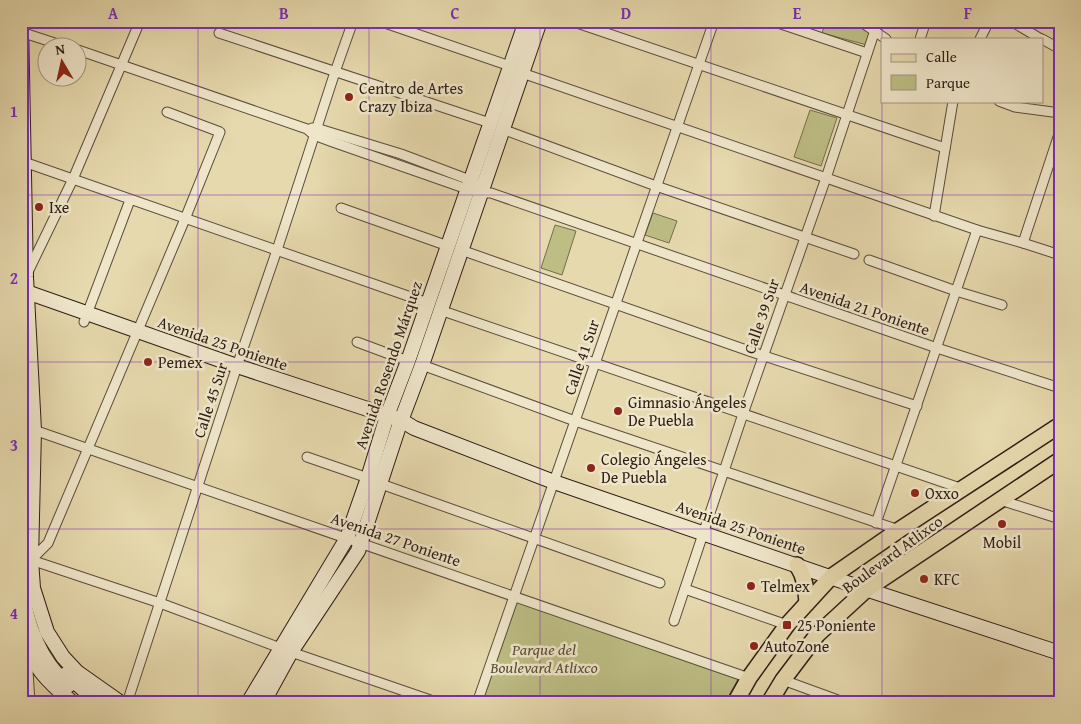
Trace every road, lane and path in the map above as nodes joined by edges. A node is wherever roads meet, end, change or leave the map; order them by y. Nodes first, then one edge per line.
1 (21, 21) edge
2 (140, 21) edge
3 (353, 21) edge
4 (379, 21) edge
5 (526, 21) edge
6 (540, 21) edge
7 (571, 21) edge
8 (714, 21) edge
9 (772, 21) edge
10 (860, 21) edge
11 (878, 21) edge
12 (926, 21) edge
13 (989, 21) edge
14 (1011, 21) edge
15 (875, 31) junction
16 (21, 32) edge
17 (219, 33) dead end
18 (39, 38) edge
19 (885, 38) edge
20 (920, 38) edge
21 (980, 38) edge
22 (1040, 38) edge
23 (1044, 40) edge
24 (1060, 50) edge
25 (88, 53) edge
26 (867, 53) junction
27 (699, 64) junction
28 (122, 65) junction
29 (516, 69) junction
30 (335, 72) junction
31 (953, 102) edge
32 (1002, 102) edge
33 (167, 112) dead end
34 (1060, 112) edge
35 (846, 115) junction
36 (496, 126) junction
37 (676, 126) junction
38 (312, 131) junction
39 (1059, 136) edge
40 (945, 148) junction
41 (24, 162) junction
42 (826, 178) junction
43 (73, 179) junction
44 (656, 186) junction
45 (478, 188) junction
46 (130, 200) junction
47 (341, 208) dead end
48 (934, 216) junction
49 (185, 219) junction
50 (977, 230) junction
51 (804, 237) junction
52 (1023, 243) junction
53 (636, 244) junction
54 (454, 248) junction
55 (278, 250) junction
56 (854, 254) dead end
57 (1060, 255) edge
58 (869, 260) dead end
59 (956, 291) junction
60 (25, 292) edge
61 (784, 295) junction
62 (615, 304) junction
63 (1002, 305) dead end
64 (434, 306) junction
65 (85, 318) junction
66 (135, 336) junction
67 (357, 342) dead end
68 (937, 348) junction
69 (763, 355) junction
70 (415, 363) junction
71 (595, 363) junction
72 (235, 370) junction
73 (1060, 388) edge
74 (917, 406) junction
75 (743, 414) junction
76 (385, 420) junction
77 (575, 421) junction
78 (400, 423) junction
79 (1060, 425) edge
80 (34, 430) junction
81 (88, 447) junction
82 (307, 457) dead end
83 (1060, 460) edge
84 (895, 466) junction
85 (725, 472) junction
86 (368, 478) junction
87 (554, 482) junction
88 (381, 484) junction
89 (198, 486) junction
90 (963, 489) junction
91 (1000, 500) junction
92 (1060, 520) edge
93 (876, 523) junction
94 (899, 530) junction
95 (705, 532) junction
96 (347, 538) junction
97 (534, 538) junction
98 (361, 543) junction
99 (31, 560) junction
100 (797, 565) junction
101 (831, 577) junction
102 (660, 583) dead end
103 (27, 587) edge
104 (685, 589) junction
105 (867, 590) junction
106 (514, 596) junction
107 (160, 603) junction
108 (807, 603) junction
109 (674, 621) dead end
110 (788, 625) junction
111 (21, 634) edge
112 (39, 650) junction
113 (286, 650) junction
114 (1060, 653) edge
115 (30, 677) edge
116 (749, 678) junction
117 (783, 680) junction
118 (843, 702) edge
119 (30, 703) edge
120 (73, 703) edge
121 (88, 703) edge
122 (106, 703) edge
123 (121, 703) edge
124 (127, 703) edge
125 (248, 703) edge
126 (263, 703) edge
127 (439, 703) edge
128 (477, 703) edge
129 (735, 703) edge
130 (769, 703) edge

1 - 16 main road
2 - 28 street
3 - 30 street, Calle 45 Sur
4 - 29 street
5 - 29 main road, Avenida Rosendo Márquez
6 - 29 main road, Avenida Rosendo Márquez
7 - 27 street
8 - 27 street, Calle 41 Sur
9 - 26 street
10 - 15 street
11 - 15 street, Calle 39 Sur
12 - 20 street
13 - 21 street
14 - 22 street
15 - 19 street
15 - 26 street, Calle 39 Sur
16 - 18 street
16 - 41 main road
17 - 30 street
23 - 24 street
25 - 28 street, Avenida 21 Poniente
26 - 35 street, Calle 39 Sur
27 - 35 street
27 - 37 street, Calle 41 Sur
28 - 38 street, Avenida 21 Poniente
28 - 43 street
29 - 36 main road, Avenida Rosendo Márquez
29 - 37 street
30 - 36 street
30 - 38 street, Calle 45 Sur
31 - 40 street
32 - 34 street
33 - 49 street
35 - 40 street
35 - 42 street, Calle 39 Sur
36 - 44 street
36 - 45 main road, Avenida Rosendo Márquez
37 - 42 street
37 - 44 street, Calle 41 Sur
38 - 45 street, Avenida 21 Poniente
38 - 55 street, Calle 45 Sur
39 - 52 street
40 - 48 street
41 - 43 street
41 - 60 main road
42 - 48 street
42 - 51 street, Calle 39 Sur
43 - 46 street
43 - 60 street
44 - 51 street
44 - 53 street, Calle 41 Sur
45 - 53 street, Avenida 21 Poniente
45 - 54 main road, Avenida Rosendo Márquez
46 - 49 street
46 - 65 street
47 - 54 street
48 - 50 street
49 - 55 street
49 - 66 street
50 - 52 street
50 - 59 street
51 - 56 street
51 - 61 street, Calle 39 Sur
52 - 57 street
53 - 61 street, Avenida 21 Poniente
53 - 62 street, Calle 41 Sur
54 - 62 street
54 - 64 main road, Avenida Rosendo Márquez
55 - 64 street
55 - 72 street, Calle 45 Sur
58 - 59 street
59 - 63 street
59 - 68 street
60 - 65 main road, Avenida 25 Poniente
60 - 80 main road
61 - 68 street, Avenida 21 Poniente
61 - 69 street, Calle 39 Sur
62 - 69 street
62 - 71 street, Calle 41 Sur
64 - 70 main road, Avenida Rosendo Márquez
64 - 71 street
65 - 66 main road, Avenida 25 Poniente
66 - 72 main road, Avenida 25 Poniente
66 - 81 street
67 - 70 street
68 - 73 street, Avenida 21 Poniente
68 - 74 street
69 - 74 street
69 - 75 street, Calle 39 Sur
70 - 76 main road, Avenida Rosendo Márquez
70 - 77 street
70 - 78 main road, Avenida Rosendo Márquez
71 - 75 street
71 - 77 street, Calle 41 Sur
72 - 76 main road, Avenida 25 Poniente
72 - 89 street, Calle 45 Sur
74 - 84 street
75 - 84 street
75 - 85 street, Calle 39 Sur
76 - 78 main road, Avenida 25 Poniente
76 - 86 main road, Avenida Rosendo Márquez
77 - 85 street
77 - 87 street, Calle 41 Sur
78 - 87 main road, Avenida 25 Poniente
78 - 88 main road, Avenida Rosendo Márquez
79 - 90 main road, Boulevard Atlixco
80 - 81 street, Avenida 27 Poniente
80 - 99 main road
81 - 89 street, Avenida 27 Poniente
81 - 99 street
82 - 86 street
83 - 91 main road, Boulevard Atlixco
84 - 90 street
84 - 93 street
85 - 93 street
85 - 95 street, Calle 39 Sur
86 - 96 main road, Avenida Rosendo Márquez
87 - 95 main road, Avenida 25 Poniente
87 - 97 street, Calle 41 Sur
88 - 97 street
88 - 98 main road, Avenida Rosendo Márquez
89 - 96 street, Avenida 27 Poniente
89 - 107 street, Calle 45 Sur
90 - 94 main road, Boulevard Atlixco
91 - 92 street
91 - 105 main road, Boulevard Atlixco
93 - 94 street
94 - 101 main road, Boulevard Atlixco
95 - 100 main road, Avenida 25 Poniente
95 - 104 street, Calle 39 Sur
96 - 98 street, Avenida 27 Poniente
96 - 113 main road, Avenida Rosendo Márquez
97 - 102 street
97 - 106 street, Calle 41 Sur
98 - 106 street, Avenida 27 Poniente
98 - 113 main road, Avenida Rosendo Márquez
99 - 103 main road
99 - 107 street
100 - 101 main road, Avenida 25 Poniente
100 - 108 main road
101 - 105 main road, Avenida 25 Poniente
101 - 108 main road, Boulevard Atlixco
103 - 112 main road
103 - 123 main road
104 - 109 street, Calle 39 Sur
104 - 110 street
105 - 114 main road, Avenida 25 Poniente
105 - 117 main road, Boulevard Atlixco
106 - 116 street, Avenida 27 Poniente
106 - 128 street, Calle 41 Sur
107 - 113 street
107 - 124 street, Calle 45 Sur
108 - 110 main road, Boulevard Atlixco
110 - 116 main road, Boulevard Atlixco
111 - 112 main road
112 - 115 main road
112 - 121 main road
112 - 122 main road
113 - 125 main road, Avenida Rosendo Márquez
113 - 126 main road, Avenida Rosendo Márquez
113 - 127 street
115 - 119 street
115 - 120 main road
116 - 129 main road, Boulevard Atlixco
117 - 118 street
117 - 130 main road, Boulevard Atlixco

